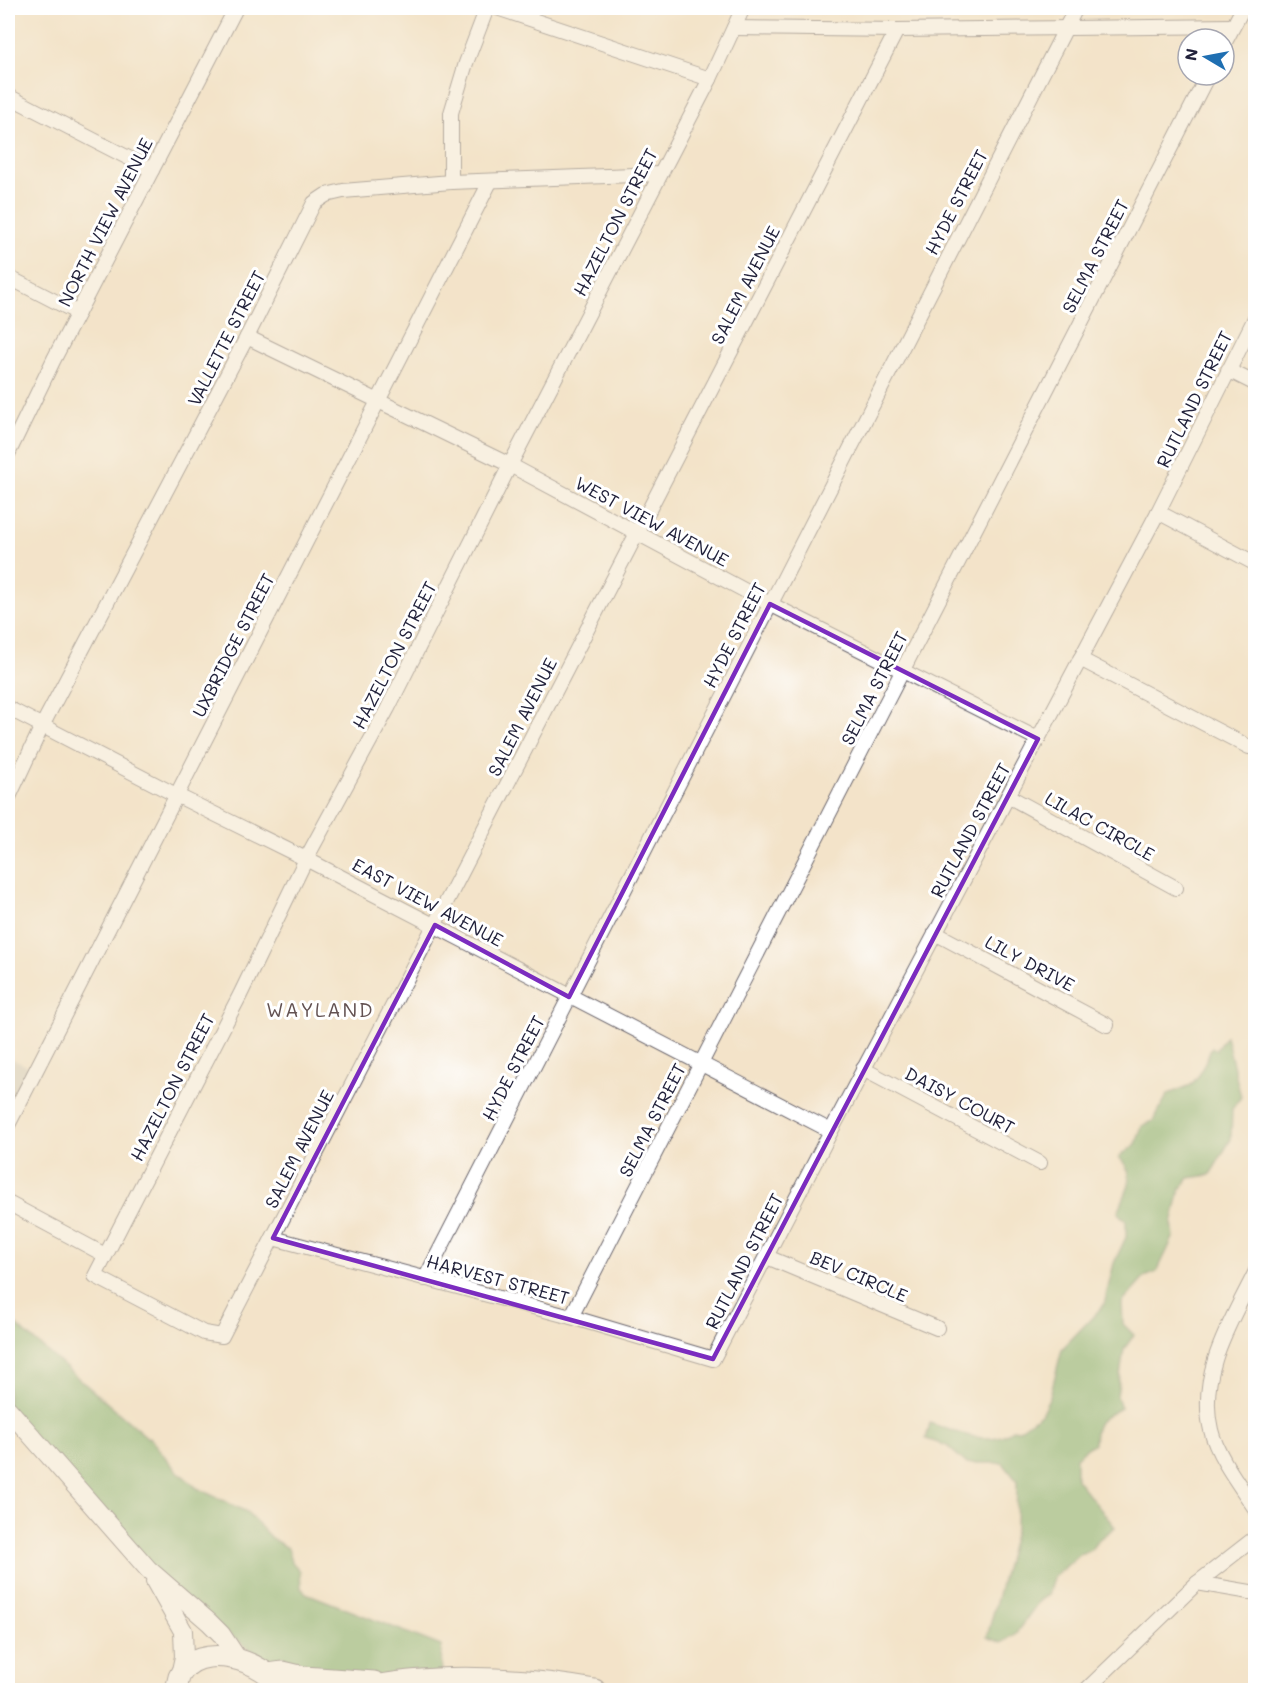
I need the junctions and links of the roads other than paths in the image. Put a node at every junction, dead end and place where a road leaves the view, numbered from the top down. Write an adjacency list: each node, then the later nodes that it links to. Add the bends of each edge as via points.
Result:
1 (236, 8): 14 (street, NORTH VIEW AVENUE)
2 (487, 8): 16 (street, via 451,113)
3 (497, 8): 11 (street)
4 (743, 8): 8 (street, HAZELTON STREET)
5 (1076, 8): 9 (street, HYDE STREET)
6 (1243, 8): 7 (street)
7 (1233, 26): 9 (street)
8 (734, 28): 10 (street); 11 (street, HAZELTON STREET)
9 (1065, 28): 10 (street); 30 (street, HYDE STREET)
10 (897, 30): 28 (street, SALEM AVENUE)
11 (710, 79): 15 (street, HAZELTON STREET)
12 (1202, 87): 32 (street, SELMA STREET)
13 (8, 96): 14 (street)
14 (152, 170): 19 (street, NORTH VIEW AVENUE)
15 (660, 174): 17 (street, VALLETTE STREET); 26 (street, HAZELTON STREET)
16 (451, 182): 17 (street, VALLETTE STREET); 21 (street, VALLETTE STREET, via 343,191 314,203)
17 (490, 182): 24 (street, UXBRIDGE STREET)
18 (8, 277): 19 (street)
19 (78, 313): 25 (street, NORTH VIEW AVENUE)
20 (1256, 316): 22 (street, RUTLAND STREET)
21 (247, 337): 24 (street, WEST VIEW AVENUE); 34 (street, VALLETTE STREET)
22 (1228, 370): 23 (street); 27 (street, RUTLAND STREET)
23 (1256, 384)
24 (379, 400): 26 (street, WEST VIEW AVENUE); 37 (street, UXBRIDGE STREET)
25 (8, 454)
26 (510, 465): 28 (street, WEST VIEW AVENUE); 40 (street, HAZELTON STREET, via 388,708)
27 (1158, 512): 29 (street); 31 (street, RUTLAND STREET)
28 (637, 533): 30 (street, WEST VIEW AVENUE); 42 (street, SALEM AVENUE)
29 (1256, 564)
30 (770, 604): 32 (street, WEST VIEW AVENUE); 44 (street, HYDE STREET)
31 (1080, 659): 35 (street, RUTLAND STREET); 36 (street)
32 (903, 671): 35 (street, WEST VIEW AVENUE); 46 (street, SELMA STREET)
33 (8, 708): 34 (street, EAST VIEW AVENUE)
34 (42, 726): 37 (street, EAST VIEW AVENUE); 39 (street, VALLETTE STREET)
35 (1038, 739): 38 (street, RUTLAND STREET)
36 (1249, 747)
37 (176, 795): 40 (street, EAST VIEW AVENUE); 48 (street, UXBRIDGE STREET)
38 (1008, 796): 41 (street, LILAC CIRCLE); 43 (street, RUTLAND STREET)
39 (8, 799)
40 (306, 859): 42 (street, EAST VIEW AVENUE); 53 (street, HAZELTON STREET)
41 (1176, 888)
42 (435, 926): 44 (street, EAST VIEW AVENUE); 52 (street, SALEM AVENUE)
43 (935, 933): 45 (street, LILY DRIVE); 47 (street, RUTLAND STREET)
44 (569, 997): 46 (street, EAST VIEW AVENUE); 56 (street, HYDE STREET)
45 (1107, 1025)
46 (701, 1064): 49 (street, EAST VIEW AVENUE); 58 (street, SELMA STREET)
47 (863, 1069): 49 (street, RUTLAND STREET); 50 (street, DAISY COURT)
48 (8, 1125)
49 (831, 1131): 54 (street, RUTLAND STREET)
50 (1040, 1163)
51 (8, 1203): 53 (street)
52 (273, 1238): 56 (street, HARVEST STREET); 57 (street, SALEM AVENUE, via 222,1336 204,1333)
53 (105, 1255): 57 (street, HAZELTON STREET, via 95,1276)
54 (767, 1257): 59 (street, BEV CIRCLE); 60 (street, RUTLAND STREET)
55 (1256, 1271): 62 (street, via 1222,1342 1210,1374 1206,1401 1211,1432 1231,1473)
56 (425, 1279): 58 (street, HARVEST STREET)
57 (136, 1298)
58 (571, 1317): 60 (street, HARVEST STREET)
59 (937, 1328)
60 (713, 1359)
61 (8, 1409): 64 (main road)
62 (1256, 1510)
63 (1256, 1537): 65 (street)
64 (148, 1569): 67 (main road, via 212,1626); 69 (main road, via 183,1631 184,1657)
65 (1197, 1583): 66 (street); 73 (street)
66 (1256, 1593)
67 (237, 1658): 68 (main road); 69 (main road, via 218,1656 191,1664)
68 (268, 1674): 70 (main road, via 283,1672); 71 (main road)
69 (178, 1683)
70 (364, 1687): 72 (main road, via 484,1679)
71 (282, 1690)
72 (595, 1690)
73 (1086, 1690)

